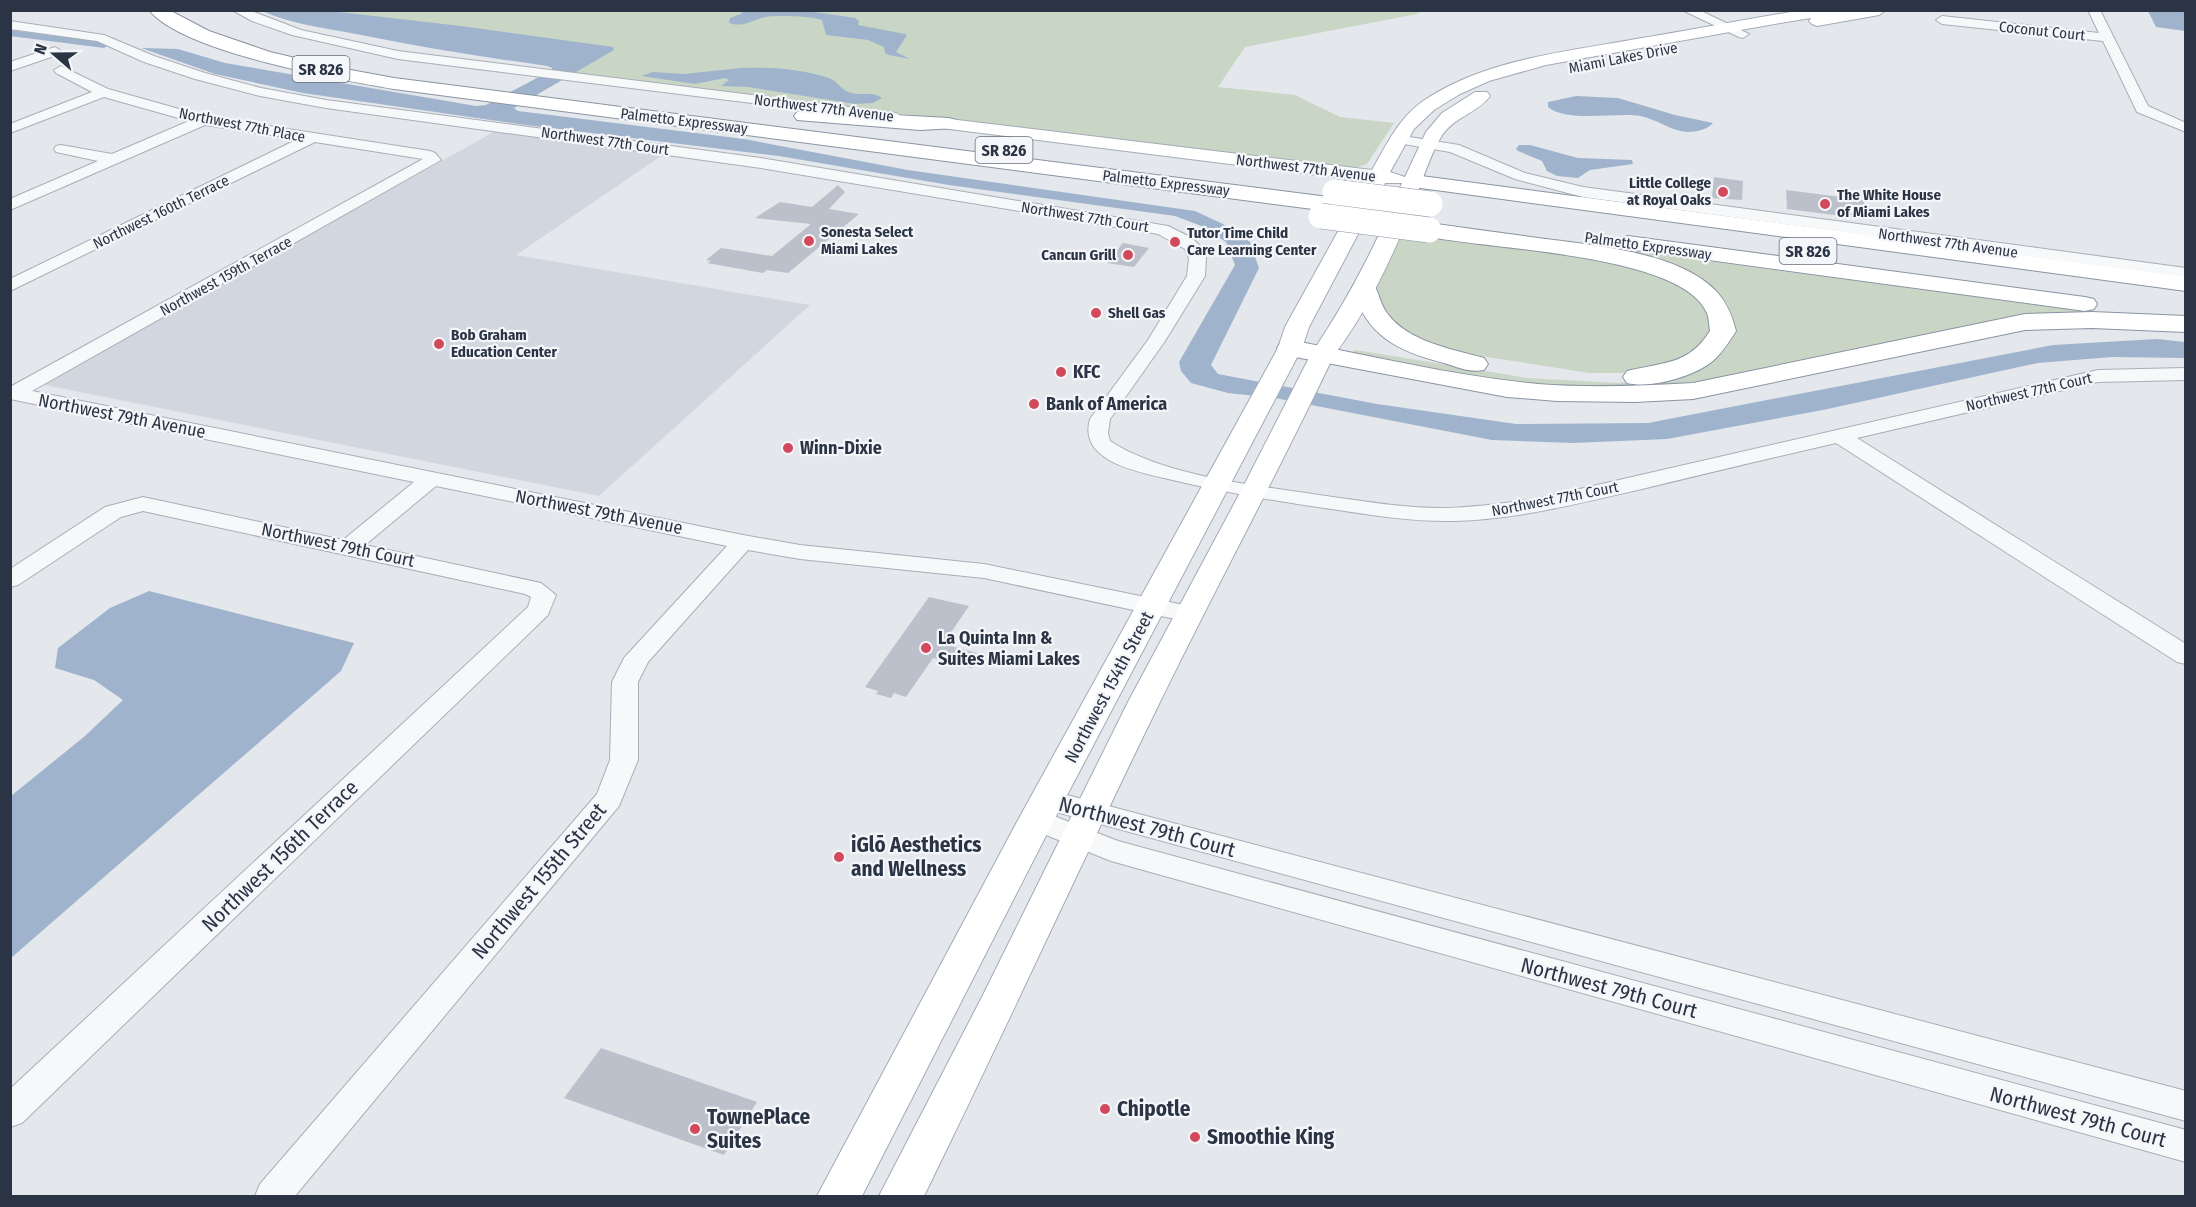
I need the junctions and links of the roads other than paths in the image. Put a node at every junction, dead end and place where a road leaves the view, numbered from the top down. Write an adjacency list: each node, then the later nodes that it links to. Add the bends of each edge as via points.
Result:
1 (157, 10): 16 (highway, Palmetto Expressway / SR 826, via 194,31 255,54 377,80)
2 (185, 10): 16 (highway, Palmetto Expressway / SR 826, via 242,36 306,55)
3 (238, 10): 20 (street, Northwest 77th Avenue, via 353,47 418,58)
4 (1689, 10): 10 (street)
5 (1835, 10): 10 (main road, Miami Lakes Drive)
6 (1879, 10): 10 (main road, Miami Lakes Drive)
7 (2094, 18): 11 (street)
8 (1942, 20): 11 (street, Coconut Court)
9 (10, 25): 51 (street, Northwest 77th Court, via 100,38 200,76 326,104 761,163 1162,230 1191,245 1198,254 1196,276 1156,341 1100,419 1098,436 1102,445 1119,458)
10 (1735, 30): 24 (main road, Miami Lakes Drive, via 1539,63 1492,75 1432,103 1410,121); 25 (main road, Miami Lakes Drive, via 1507,86 1461,108)
11 (2106, 38): 21 (street, via 2142,109)
12 (55, 51): 13 (street)
13 (12, 65)
14 (62, 70): 15 (street, Northwest 77th Place)
15 (103, 92): 19 (street, Northwest 77th Place); 22 (street)
16 (502, 93): 17 (highway, Palmetto Expressway / SR 826)
17 (537, 97): 18 (highway, Palmetto Expressway / SR 826); 31 (highway, Palmetto Expressway / SR 826, via 941,154 1030,173 1181,197)
18 (672, 107): 20 (highway); 31 (highway, Palmetto Expressway / SR 826, via 1111,163 1215,171)
19 (202, 120): 23 (street, Northwest 77th Place); 28 (street)
20 (949, 124): 30 (main road, Northwest 77th Avenue)
21 (2186, 128)
22 (10, 129)
23 (312, 138): 27 (street, Northwest 77th Place); 38 (street, Northwest 160th Terrace)
24 (1397, 139): 25 (street, Northwest 77th Avenue); 30 (main road, Miami Lakes Drive)
25 (1428, 143): 29 (main road, Miami Lakes Drive); 35 (street, Northwest 77th Avenue, via 1469,153 1524,178 1582,192)
26 (61, 149): 28 (street)
27 (430, 156): 48 (street, Northwest 159th Terrace, via 433,160 425,166)
28 (113, 159): 32 (street)
29 (1417, 174): 30 (main road, Northwest 77th Avenue); 34 (highway, via 1468,187); 39 (main road, Northwest 154th Street)
30 (1378, 176): 44 (main road, Northwest 154th Street)
31 (1331, 199): 33 (highway, bridge); 33 (highway)
32 (10, 205)
33 (1429, 212): 34 (highway); 36 (highway, Palmetto Expressway / SR 826); 40 (highway, Palmetto Expressway / SR 826); 46 (highway, via 1650,265 1706,295 1719,312 1723,331 1713,350 1690,365 1662,374 1580,377)
34 (2030, 264): 37 (highway)
35 (2186, 273)
36 (1937, 284): 41 (highway, via 2011,289); 42 (highway, Palmetto Expressway / SR 826)
37 (2186, 284)
38 (10, 286)
39 (1364, 288): 45 (main road, Northwest 154th Street); 46 (highway, via 1375,315 1398,336 1423,349)
40 (2186, 299)
41 (2186, 311)
42 (2186, 317)
43 (2186, 324): 45 (highway, via 2092,320 2015,324 1693,391 1639,395 1582,395 1494,386)
44 (1293, 341): 45 (highway); 51 (main road, Northwest 154th Street)
45 (1328, 348): 46 (highway); 52 (main road, Northwest 154th Street)
46 (1475, 364)
47 (2186, 374): 49 (street, Northwest 77th Court, via 2098,376)
48 (12, 394): 50 (street, Northwest 79th Avenue)
49 (1839, 436): 52 (street, Northwest 77th Court, via 1552,503 1484,513 1379,510); 59 (street)
50 (432, 478): 53 (street, Northwest 79th Avenue); 54 (street)
51 (1218, 484): 52 (street, Northwest 77th Court); 57 (main road, Northwest 154th Street)
52 (1255, 491): 58 (main road, Northwest 154th Street)
53 (743, 542): 57 (street, Northwest 79th Avenue, via 800,552 984,570); 65 (street, Northwest 155th Street, via 637,658 625,682 624,760 609,799)
54 (349, 547): 55 (street, Northwest 79th Court, via 143,504 113,512); 56 (street, Northwest 79th Court, via 533,588)
55 (10, 580)
56 (544, 595): 63 (street, Northwest 156th Terrace, via 539,610)
57 (1153, 605): 58 (street, Northwest 79th Avenue); 60 (main road, Northwest 154th Street)
58 (1189, 614): 61 (main road, Northwest 154th Street)
59 (2186, 656)
60 (1042, 810): 61 (street, Northwest 79th Court); 66 (main road, Northwest 154th Street)
61 (1083, 824): 62 (street, Northwest 79th Court); 64 (street, Northwest 79th Court, via 1111,850); 67 (main road, Northwest 154th Street)
62 (2186, 1106)
63 (10, 1112)
64 (2186, 1146)
65 (273, 1197)
66 (839, 1197)
67 (901, 1197)

